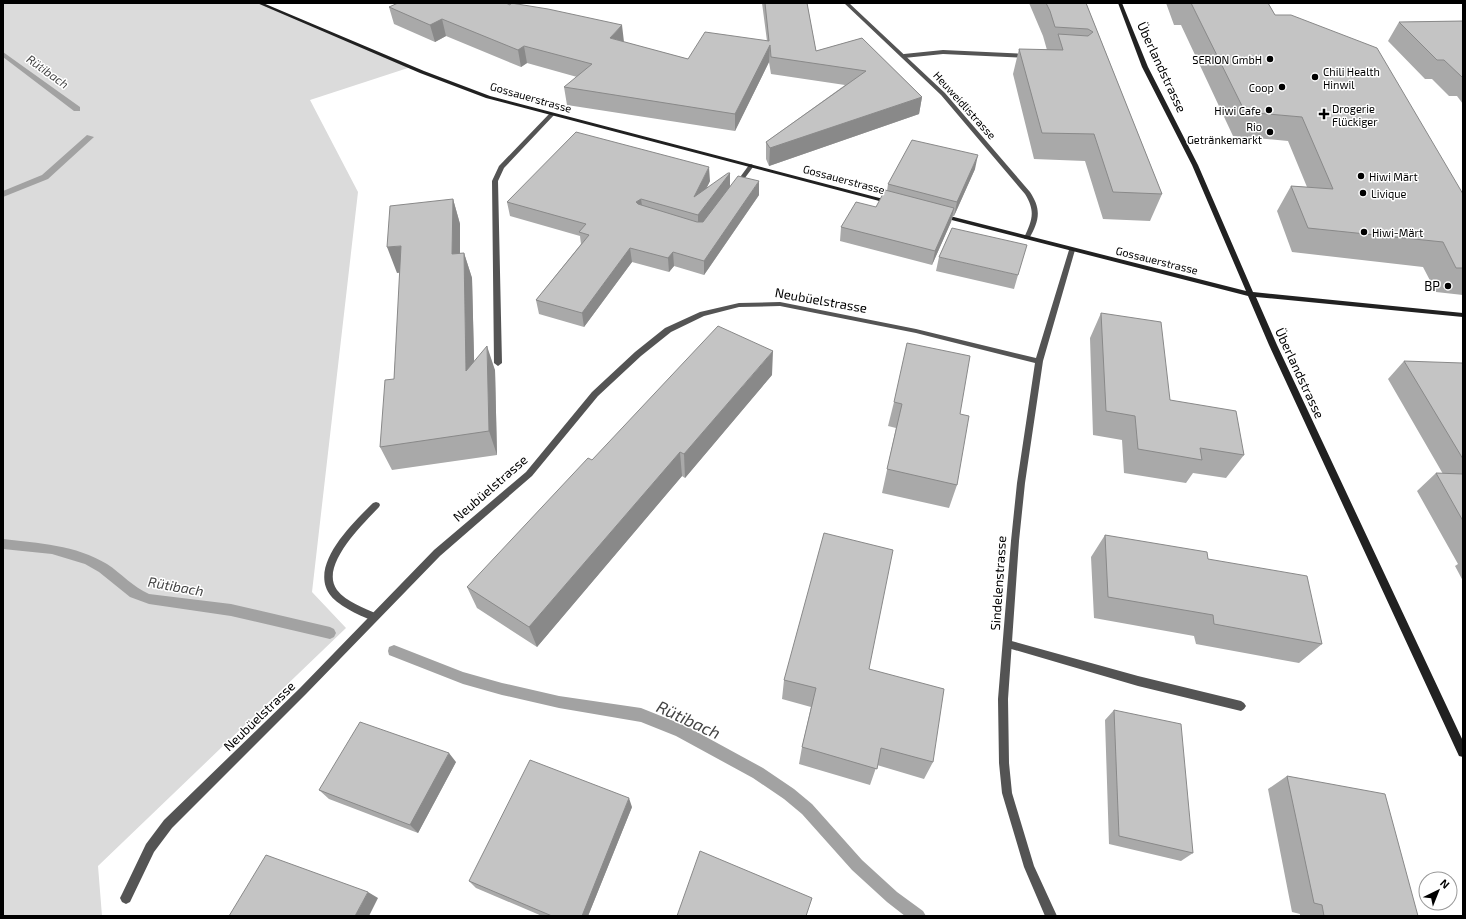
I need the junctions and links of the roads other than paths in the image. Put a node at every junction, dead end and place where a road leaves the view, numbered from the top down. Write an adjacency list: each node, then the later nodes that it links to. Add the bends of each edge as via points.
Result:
1 (259, 3): 6 (street, Gossauerstrasse, via 448,82 488,97)
2 (846, 3): 4 (street, Heuweidlistrasse)
3 (1120, 3): 13 (street, Überlandstrasse, via 1145,67 1195,165)
4 (904, 56): 5 (street, via 943,52); 11 (street, Heuweidlistrasse, via 948,99 1028,193 1036,208 1036,214)
5 (1033, 56)
6 (552, 114): 7 (street, Gossauerstrasse); 16 (street, via 504,164 495,181)
7 (751, 166): 8 (street); 9 (street, Gossauerstrasse)
8 (732, 191)
9 (897, 204)
10 (935, 214): 11 (street, Gossauerstrasse)
11 (1027, 238): 12 (street, Gossauerstrasse)
12 (1072, 250): 13 (street, Gossauerstrasse); 15 (street, Sindelenstrasse)
13 (1250, 294): 14 (street, Gossauerstrasse); 21 (street, Überlandstrasse)
14 (1463, 315)
15 (1039, 361): 18 (street, Neubüelstrasse, via 916,331 780,304 739,305 702,314 668,330 622,367 586,405 529,474 437,553); 19 (street, Sindelenstrasse, via 1015,541)
16 (498, 364)
17 (376, 505): 18 (street, via 337,553 331,563 328,582 340,599)
18 (374, 617): 22 (street, Neubüelstrasse, via 304,691 161,832 150,848)
19 (1008, 644): 20 (street, via 1138,681); 23 (street, Sindelenstrasse, via 1003,720 1007,793 1029,867)
20 (1241, 706)
21 (1463, 752)
22 (126, 898)
23 (1051, 916)

